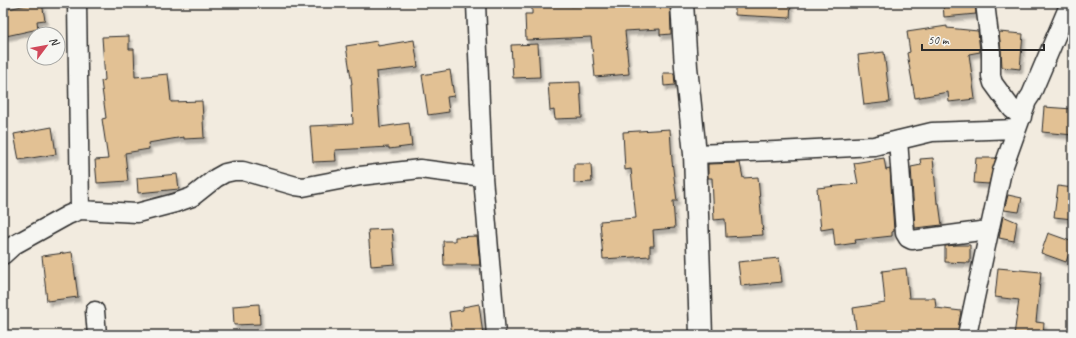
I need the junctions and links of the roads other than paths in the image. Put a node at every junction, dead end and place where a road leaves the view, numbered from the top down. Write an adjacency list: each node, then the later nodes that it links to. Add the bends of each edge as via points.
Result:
1 (77, 3): 10 (street)
2 (476, 3): 9 (street)
3 (682, 3): 8 (street)
4 (985, 3): 6 (street, via 992,83 1012,109)
5 (1070, 3): 6 (street)
6 (1019, 123): 7 (street, via 932,132); 11 (street, via 1002,171)
7 (898, 140): 8 (street, via 874,146); 11 (street, via 905,234 908,238 912,240)
8 (695, 154): 16 (street)
9 (483, 177): 10 (street, via 420,169 360,176 303,187 243,171 234,171 216,178 192,197 137,213); 15 (street)
10 (80, 210): 12 (street, via 14,245)
11 (988, 230): 17 (street)
12 (3, 255)
13 (95, 311): 14 (street)
14 (96, 335)
15 (496, 335)
16 (701, 335)
17 (967, 335)

